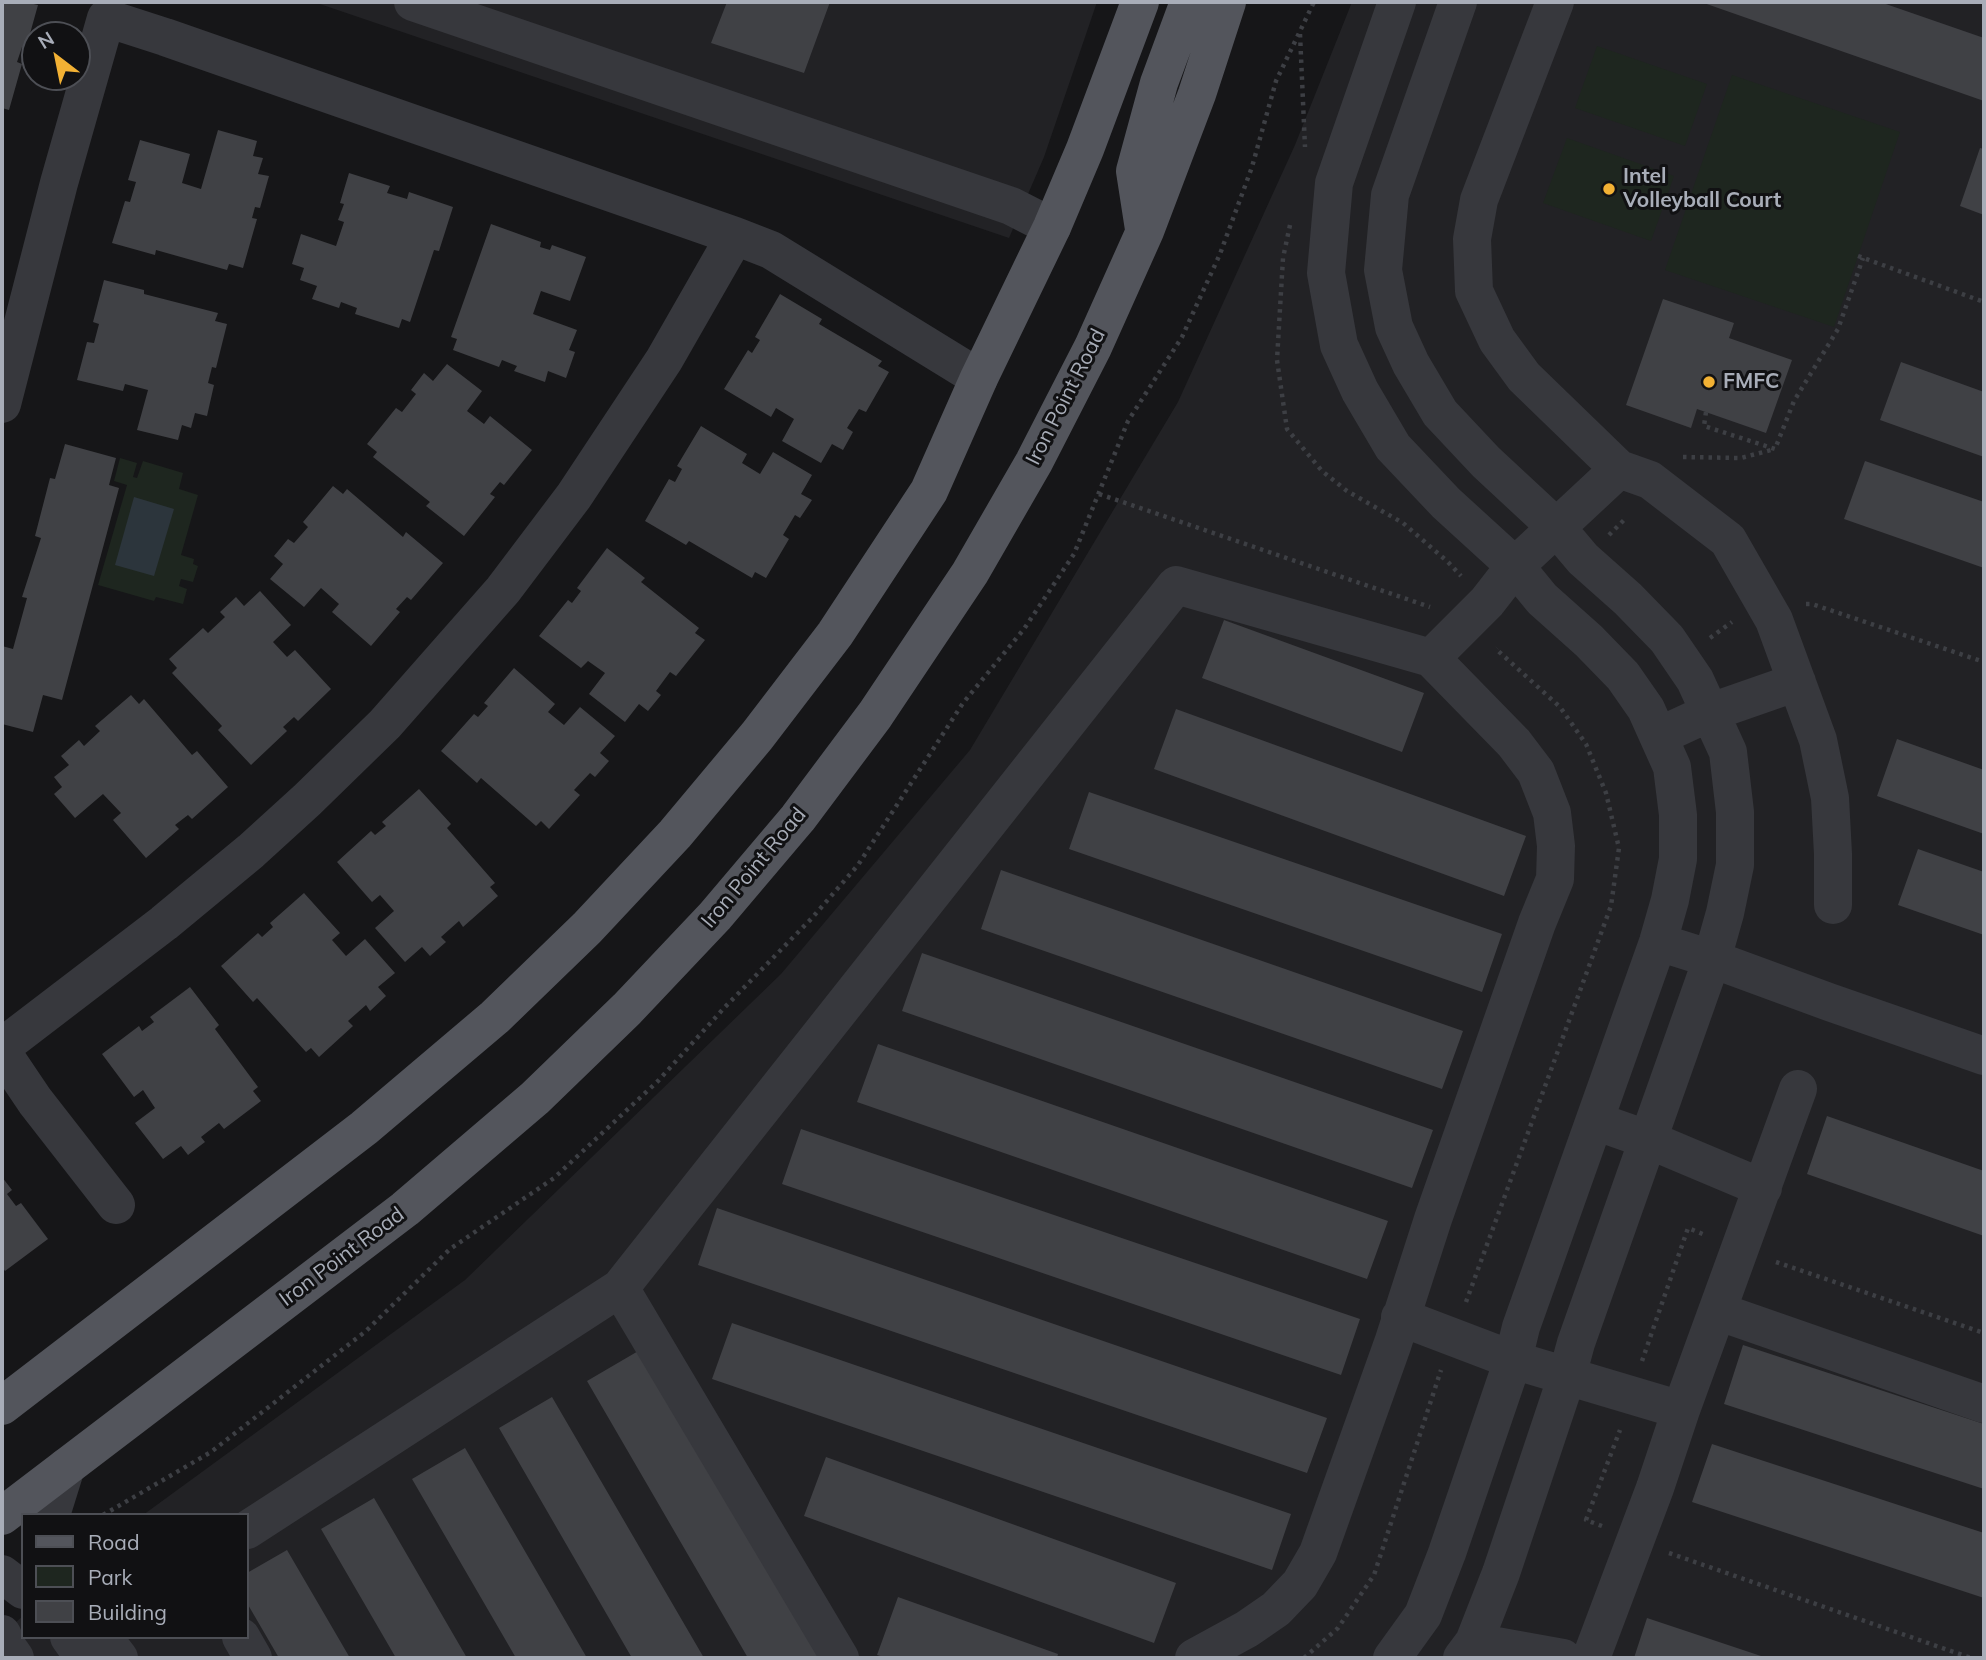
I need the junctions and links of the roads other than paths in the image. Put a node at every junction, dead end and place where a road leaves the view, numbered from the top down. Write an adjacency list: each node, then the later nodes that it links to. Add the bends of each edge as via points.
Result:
1 (413, 2): 8 (lane, via 1011,206)
2 (1140, 2): 8 (main road)
3 (1189, 2): 9 (main road, via 1159,83 1135,171)
4 (1227, 2): 9 (main road, Iron Point Road)
5 (1397, 2): 15 (lane, via 1334,183 1326,272 1339,345 1393,447)
6 (1458, 2): 14 (lane, via 1390,195 1383,270 1394,327 1440,413)
7 (1555, 2): 13 (lane, via 1479,201 1472,239 1474,291 1497,340 1524,377)
8 (1052, 228): 11 (main road)
9 (1144, 231): 39 (main road, Iron Point Road, via 1093,347 970,573 875,715 798,818 715,916 535,1098 405,1209)
10 (735, 236): 11 (lane, via 771,250); 12 (lane, via 106,18); 23 (lane, via 664,360 574,496 503,590 385,724 251,851)
11 (979, 378): 37 (main road, via 929,491 835,634 675,834 587,928 495,1017 365,1128)
12 (2, 404)
13 (1619, 469): 14 (lane); 17 (lane, via 1650,480 1728,540 1774,620)
14 (1556, 527): 15 (lane); 18 (lane, via 1667,639)
15 (1515, 566): 16 (lane); 19 (lane, via 1542,599 1623,676)
16 (1432, 658): 31 (lane, via 1176,586); 33 (lane, via 1536,772 1552,813 1555,879)
17 (1797, 682): 18 (lane); 20 (lane, via 1818,740 1830,798)
18 (1711, 712): 19 (lane); 22 (lane, via 1728,751 1735,811 1735,865)
19 (1659, 736): 21 (lane, via 1672,767 1678,859)
20 (1833, 905)
21 (1658, 942): 22 (lane); 27 (lane)
22 (1712, 959): 25 (lane); 28 (lane)
23 (2, 1047)
24 (2, 1052): 30 (lane)
25 (1984, 1056)
26 (1798, 1089): 29 (lane)
27 (1595, 1121): 28 (lane); 34 (lane)
28 (1649, 1140): 29 (lane); 35 (lane)
29 (1763, 1188): 32 (lane)
30 (116, 1205)
31 (620, 1288): 42 (lane); 54 (lane)
32 (1717, 1311): 36 (lane); 38 (lane)
33 (1400, 1317): 34 (lane); 55 (lane, via 1318,1553 1300,1584 1276,1609)
34 (1513, 1360): 35 (lane); 56 (lane, via 1423,1615)
35 (1567, 1376): 38 (lane); 49 (lane, via 1501,1573)
36 (1984, 1404)
37 (2, 1406)
38 (1681, 1410): 58 (lane)
39 (66, 1466): 40 (lane); 41 (main road, Iron Point Road)
40 (52, 1513)
41 (2, 1516)
42 (248, 1529)
43 (2, 1574): 44 (lane)
44 (21, 1588)
45 (2, 1634): 50 (lane)
46 (70, 1639): 51 (lane)
47 (105, 1639): 52 (lane)
48 (242, 1639): 53 (lane)
49 (1468, 1650): 57 (lane)
50 (15, 1658)
51 (84, 1658)
52 (119, 1658)
53 (253, 1658)
54 (840, 1658)
55 (1194, 1658)
56 (1392, 1658)
57 (1563, 1658)
58 (1591, 1658)

